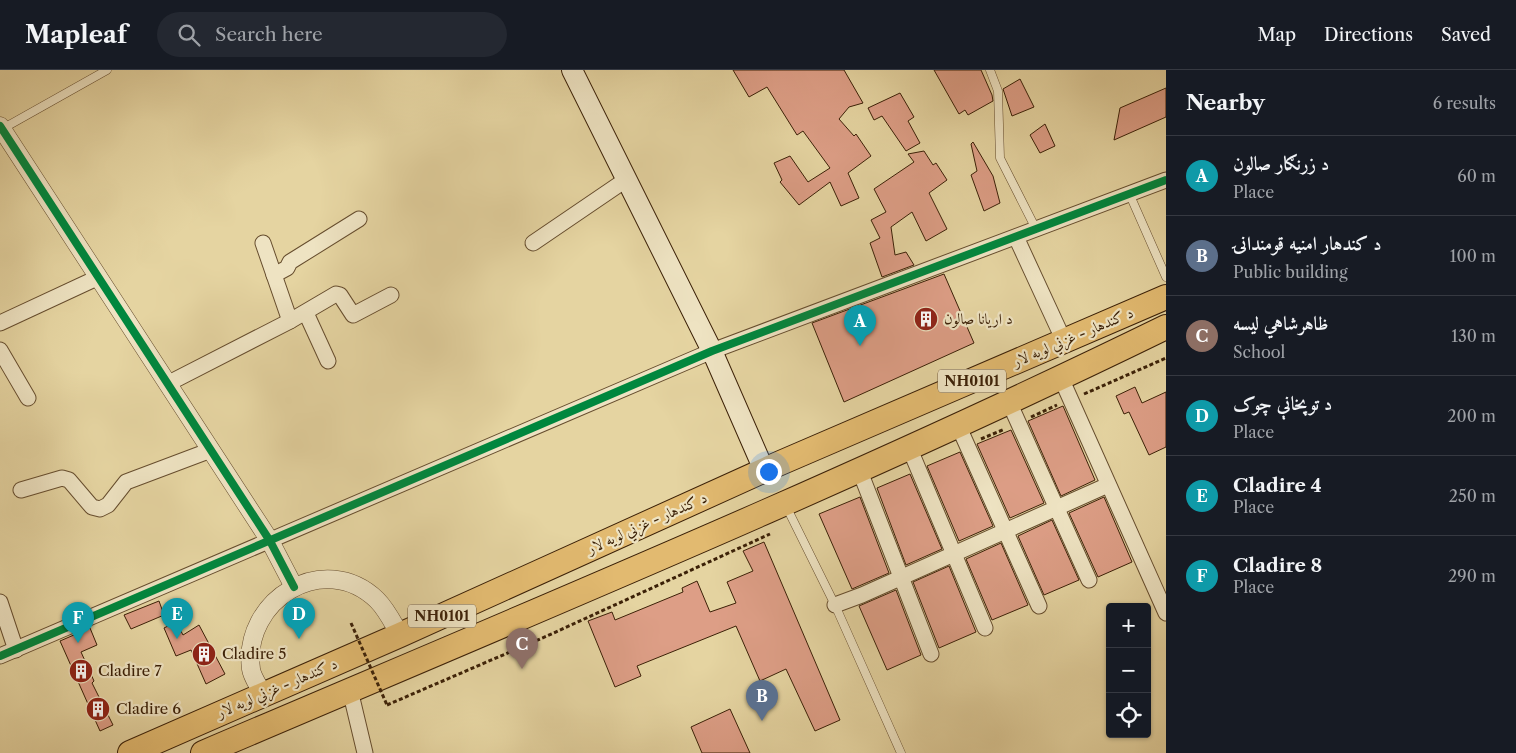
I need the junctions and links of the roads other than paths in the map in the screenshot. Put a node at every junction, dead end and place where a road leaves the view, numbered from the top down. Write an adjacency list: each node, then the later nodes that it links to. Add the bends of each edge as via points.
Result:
1 (107, 70): 4 (lane)
2 (572, 70): 5 (main road)
3 (990, 70): 9 (lane, via 998,90 1000,158)
4 (1, 127): 15 (street)
5 (626, 179): 12 (street); 24 (main road)
6 (1166, 180): 7 (street)
7 (1129, 193): 9 (street); 14 (lane)
8 (359, 219): 13 (street)
9 (1036, 229): 10 (street)
10 (1016, 237): 22 (street); 24 (street)
11 (263, 243): 13 (street)
12 (533, 243)
13 (274, 275): 19 (street)
14 (1166, 277)
15 (100, 278): 20 (street); 26 (street)
16 (391, 295): 18 (street, via 353,315 342,296 336,294)
17 (1166, 297): 22 (highway, د کندهار - غزني لويه لار / NH0101)
18 (306, 313): 19 (street); 25 (street)
19 (290, 321): 26 (street)
20 (0, 323)
21 (1166, 327): 27 (highway, د کندهار - غزني لويه لار / NH0101)
22 (1064, 341): 33 (highway, د کندهار - غزني لويه لار / NH0101)
23 (0, 350): 28 (street)
24 (712, 351): 33 (main road); 40 (street)
25 (328, 361)
26 (169, 383): 32 (street)
27 (1065, 389): 29 (highway, د کندهار - غزني لويه لار / NH0101); 35 (street)
28 (28, 398)
29 (1014, 412): 30 (highway, د کندهار - غزني لويه لار / NH0101); 37 (street)
30 (962, 435): 31 (highway, د کندهار - غزني لويه لار / NH0101); 39 (street)
31 (909, 447): 34 (highway, د کندهار - غزني لويه لار / NH0101); 41 (street)
32 (211, 450): 36 (street, via 126,482 108,505 100,509 92,507 69,480 62,478); 40 (street)
33 (764, 470): 50 (highway, د کندهار - غزني لويه لار / NH0101)
34 (859, 470): 38 (highway, د کندهار - غزني لويه لار / NH0101); 42 (street)
35 (1108, 485): 37 (street); 48 (street)
36 (21, 490)
37 (1057, 508): 39 (street); 43 (street)
38 (790, 513): 46 (lane); 54 (highway, د کندهار - غزني لويه لار / NH0101)
39 (1005, 531): 41 (street); 47 (street)
40 (270, 541): 44 (street); 51 (street)
41 (955, 554): 42 (street); 49 (street)
42 (901, 578): 46 (street); 52 (street)
43 (1089, 580)
44 (294, 587): 50 (street, via 315,581 337,581 357,587 376,599); 55 (street, via 273,601 258,621 250,646 251,671)
45 (0, 602): 51 (street)
46 (835, 605): 59 (lane)
47 (1039, 606)
48 (1166, 613)
49 (985, 628)
50 (400, 635): 55 (highway, د کندهار - غزني لويه لار / NH0101)
51 (16, 650): 53 (street)
52 (931, 654)
53 (0, 656)
54 (350, 690): 57 (highway, د کندهار - غزني لويه لار / NH0101); 58 (street)
55 (262, 693): 56 (highway, د کندهار - غزني لويه لار / NH0101)
56 (130, 753)
57 (203, 753)
58 (365, 753)
59 (901, 753)

